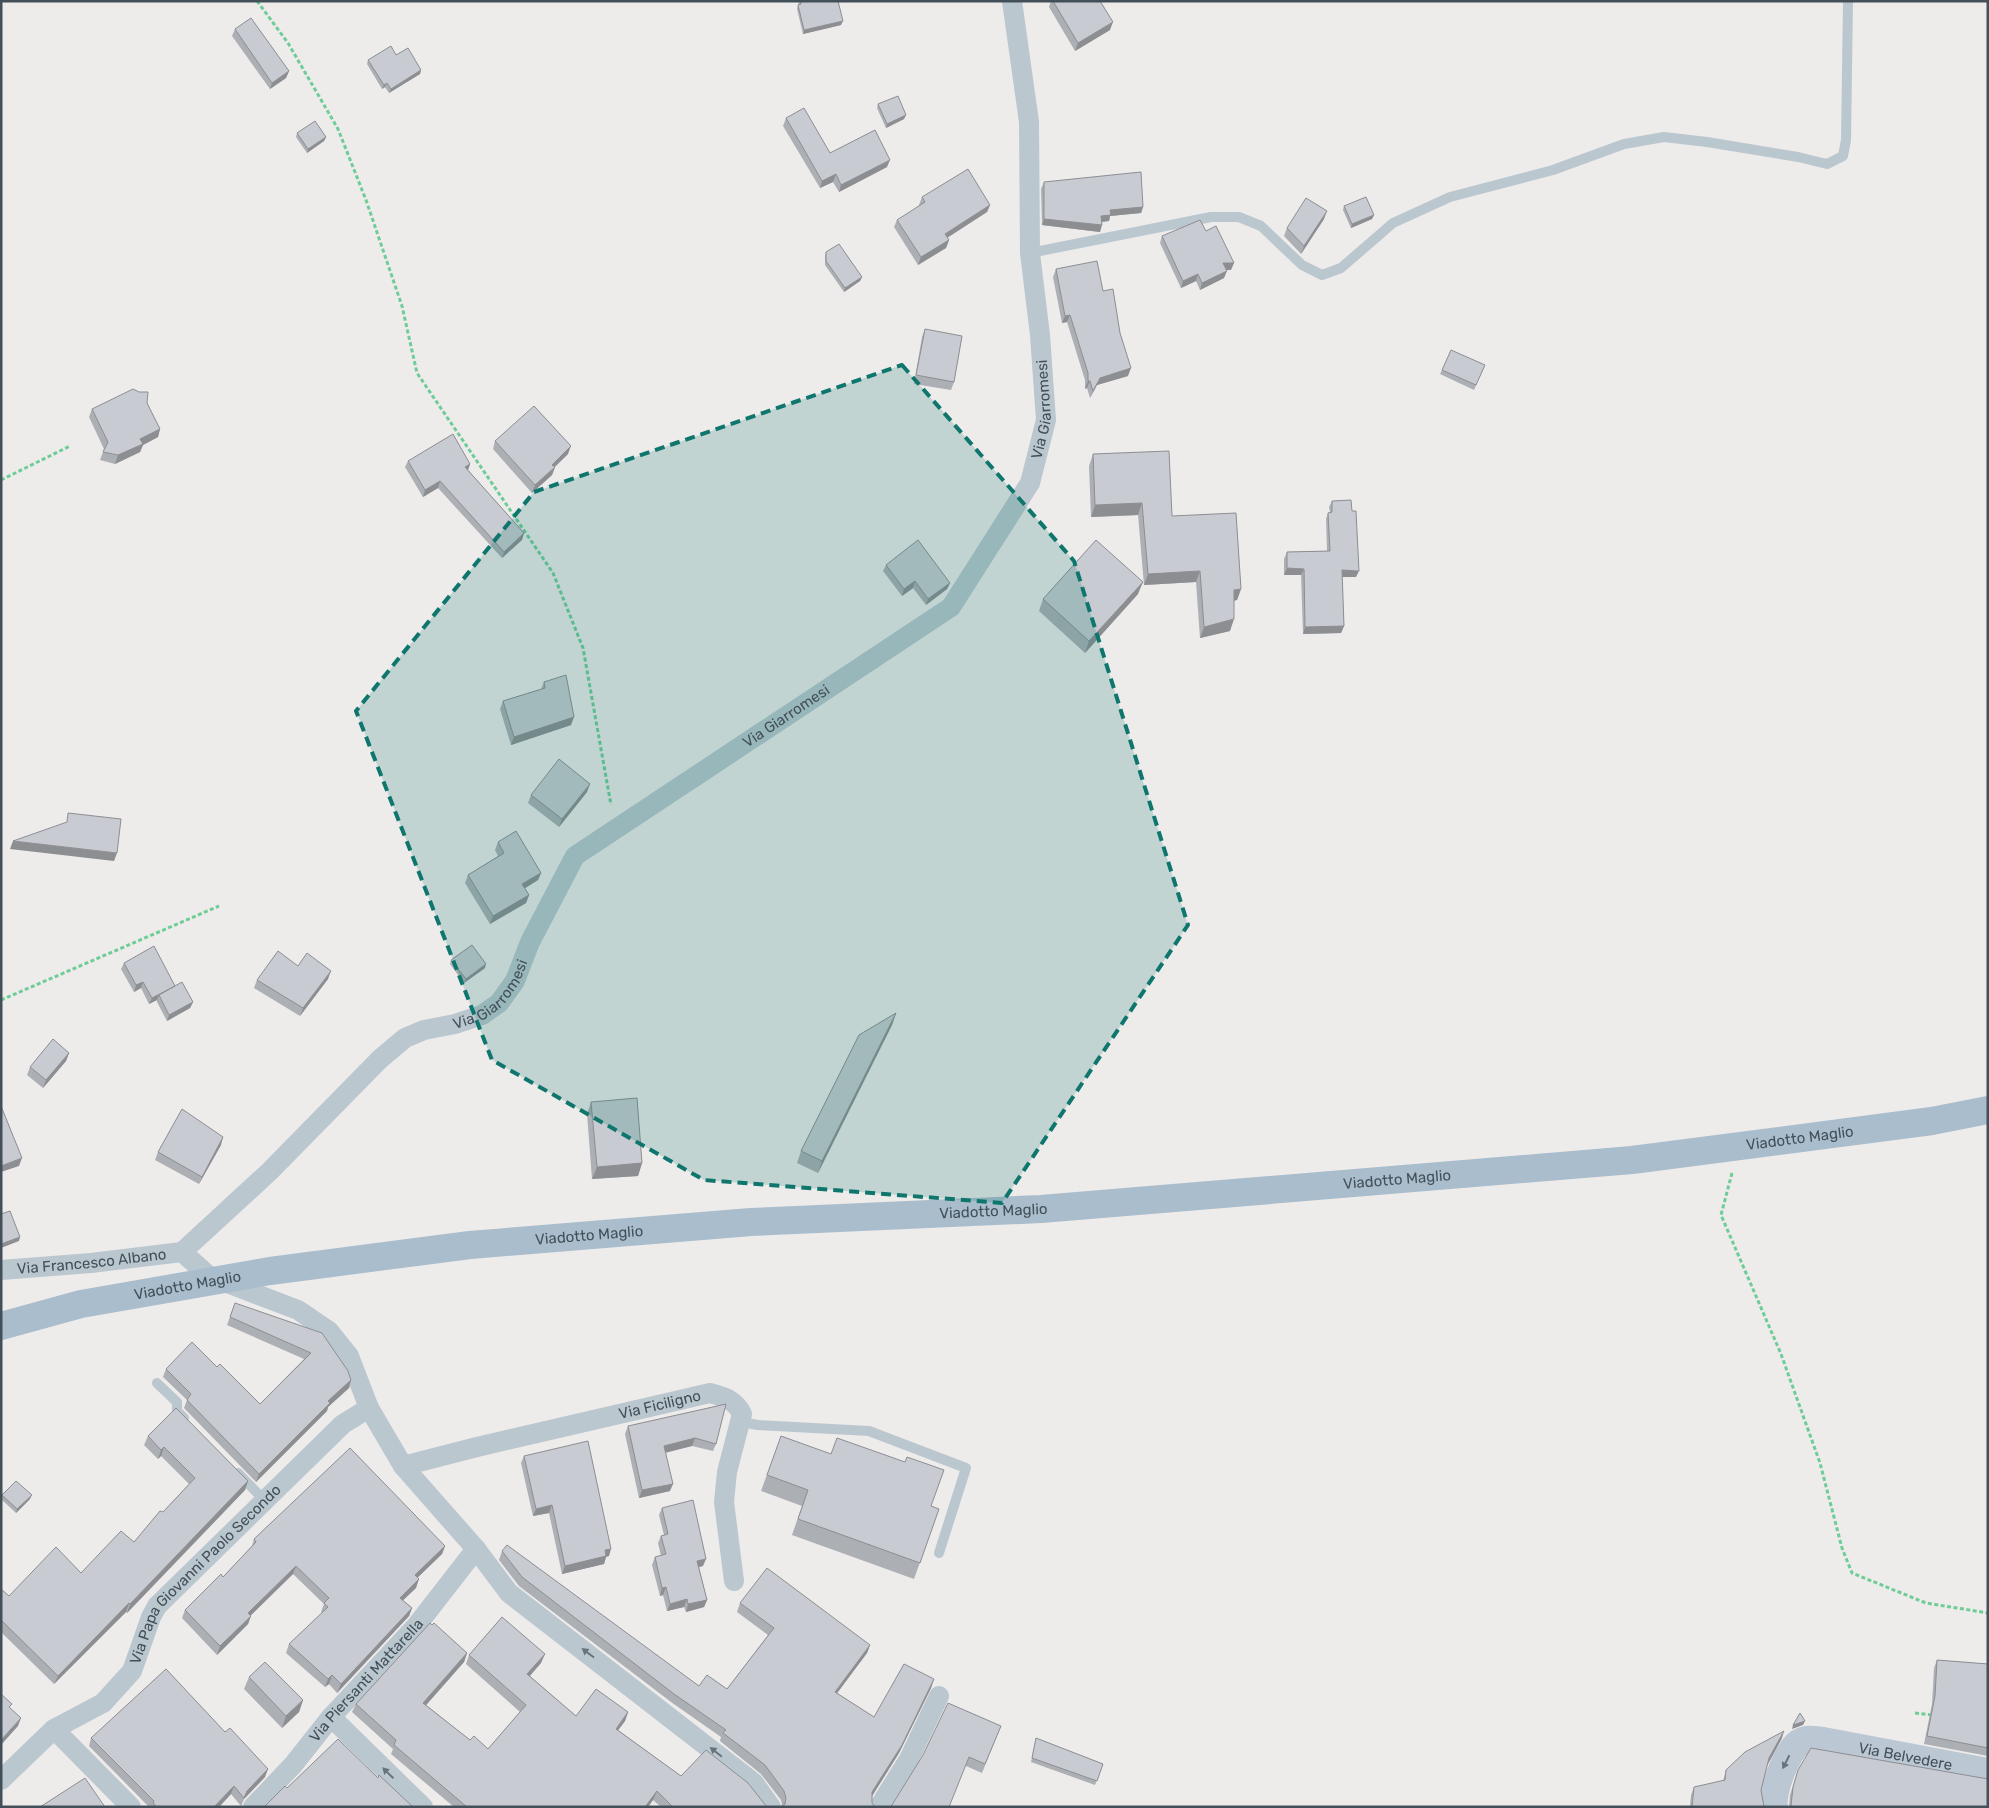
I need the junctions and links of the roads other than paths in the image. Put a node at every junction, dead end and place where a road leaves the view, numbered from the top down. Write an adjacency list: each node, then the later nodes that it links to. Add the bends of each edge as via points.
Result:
1 (1012, 1): 3 (street, Via Giarromesi, via 1028,122)
2 (1848, 1): 3 (lane, via 1846,140 1843,156 1826,164 1664,137 1624,144 1553,170 1450,197 1393,223 1341,268 1322,275 1302,264 1261,226 1239,217 1211,216)
3 (1030, 253): 5 (street, Via Giarromesi, via 1046,420 1030,484 951,607 575,856 530,942 514,981 499,1003 482,1015 405,1038 380,1059 269,1172)
4 (1988, 1110): 7 (main road, Viadotto Maglio, via 1932,1121 1632,1160 1041,1209 751,1222 470,1245 270,1271 81,1304)
5 (182, 1252): 6 (street, Via Francesco Albano); 9 (street, via 209,1276 298,1310 329,1331 350,1356)
6 (1, 1270)
7 (1, 1326)
8 (157, 1382): 11 (lane, via 177,1402 177,1412)
9 (369, 1408): 13 (street); 14 (street, Via Papa Giovanni Paolo Secondo, via 343,1424)
10 (741, 1422): 13 (street, Via Ficiligno, via 738,1405 710,1393); 16 (lane, via 869,1431 966,1468); 17 (street, via 727,1472 724,1502)
11 (190, 1425)
12 (231, 1466): 14 (lane)
13 (403, 1466): 15 (street)
14 (265, 1501): 20 (street, Via Papa Giovanni Paolo Secondo, via 157,1606 132,1671 103,1704)
15 (476, 1549): 19 (street, Via Piersanti Mattarella, via 417,1625); 26 (street, one-way to 15, via 754,1782 510,1593)
16 (939, 1553)
17 (734, 1582)
18 (939, 1696): 27 (street, via 909,1759)
19 (331, 1717): 24 (street, Via Piersanti Mattarella, via 293,1765); 25 (street, one-way to 19)
20 (54, 1729): 22 (street, Via Papa Giovanni Paolo Secondo); 23 (street)
21 (1988, 1772): 28 (main road, Via Belvedere, one-way to 28, via 1909,1763 1822,1741 1805,1740 1794,1747 1775,1786)
22 (1, 1780)
23 (130, 1807)
24 (253, 1807)
25 (423, 1807)
26 (770, 1807)
27 (879, 1807)
28 (1774, 1807)

